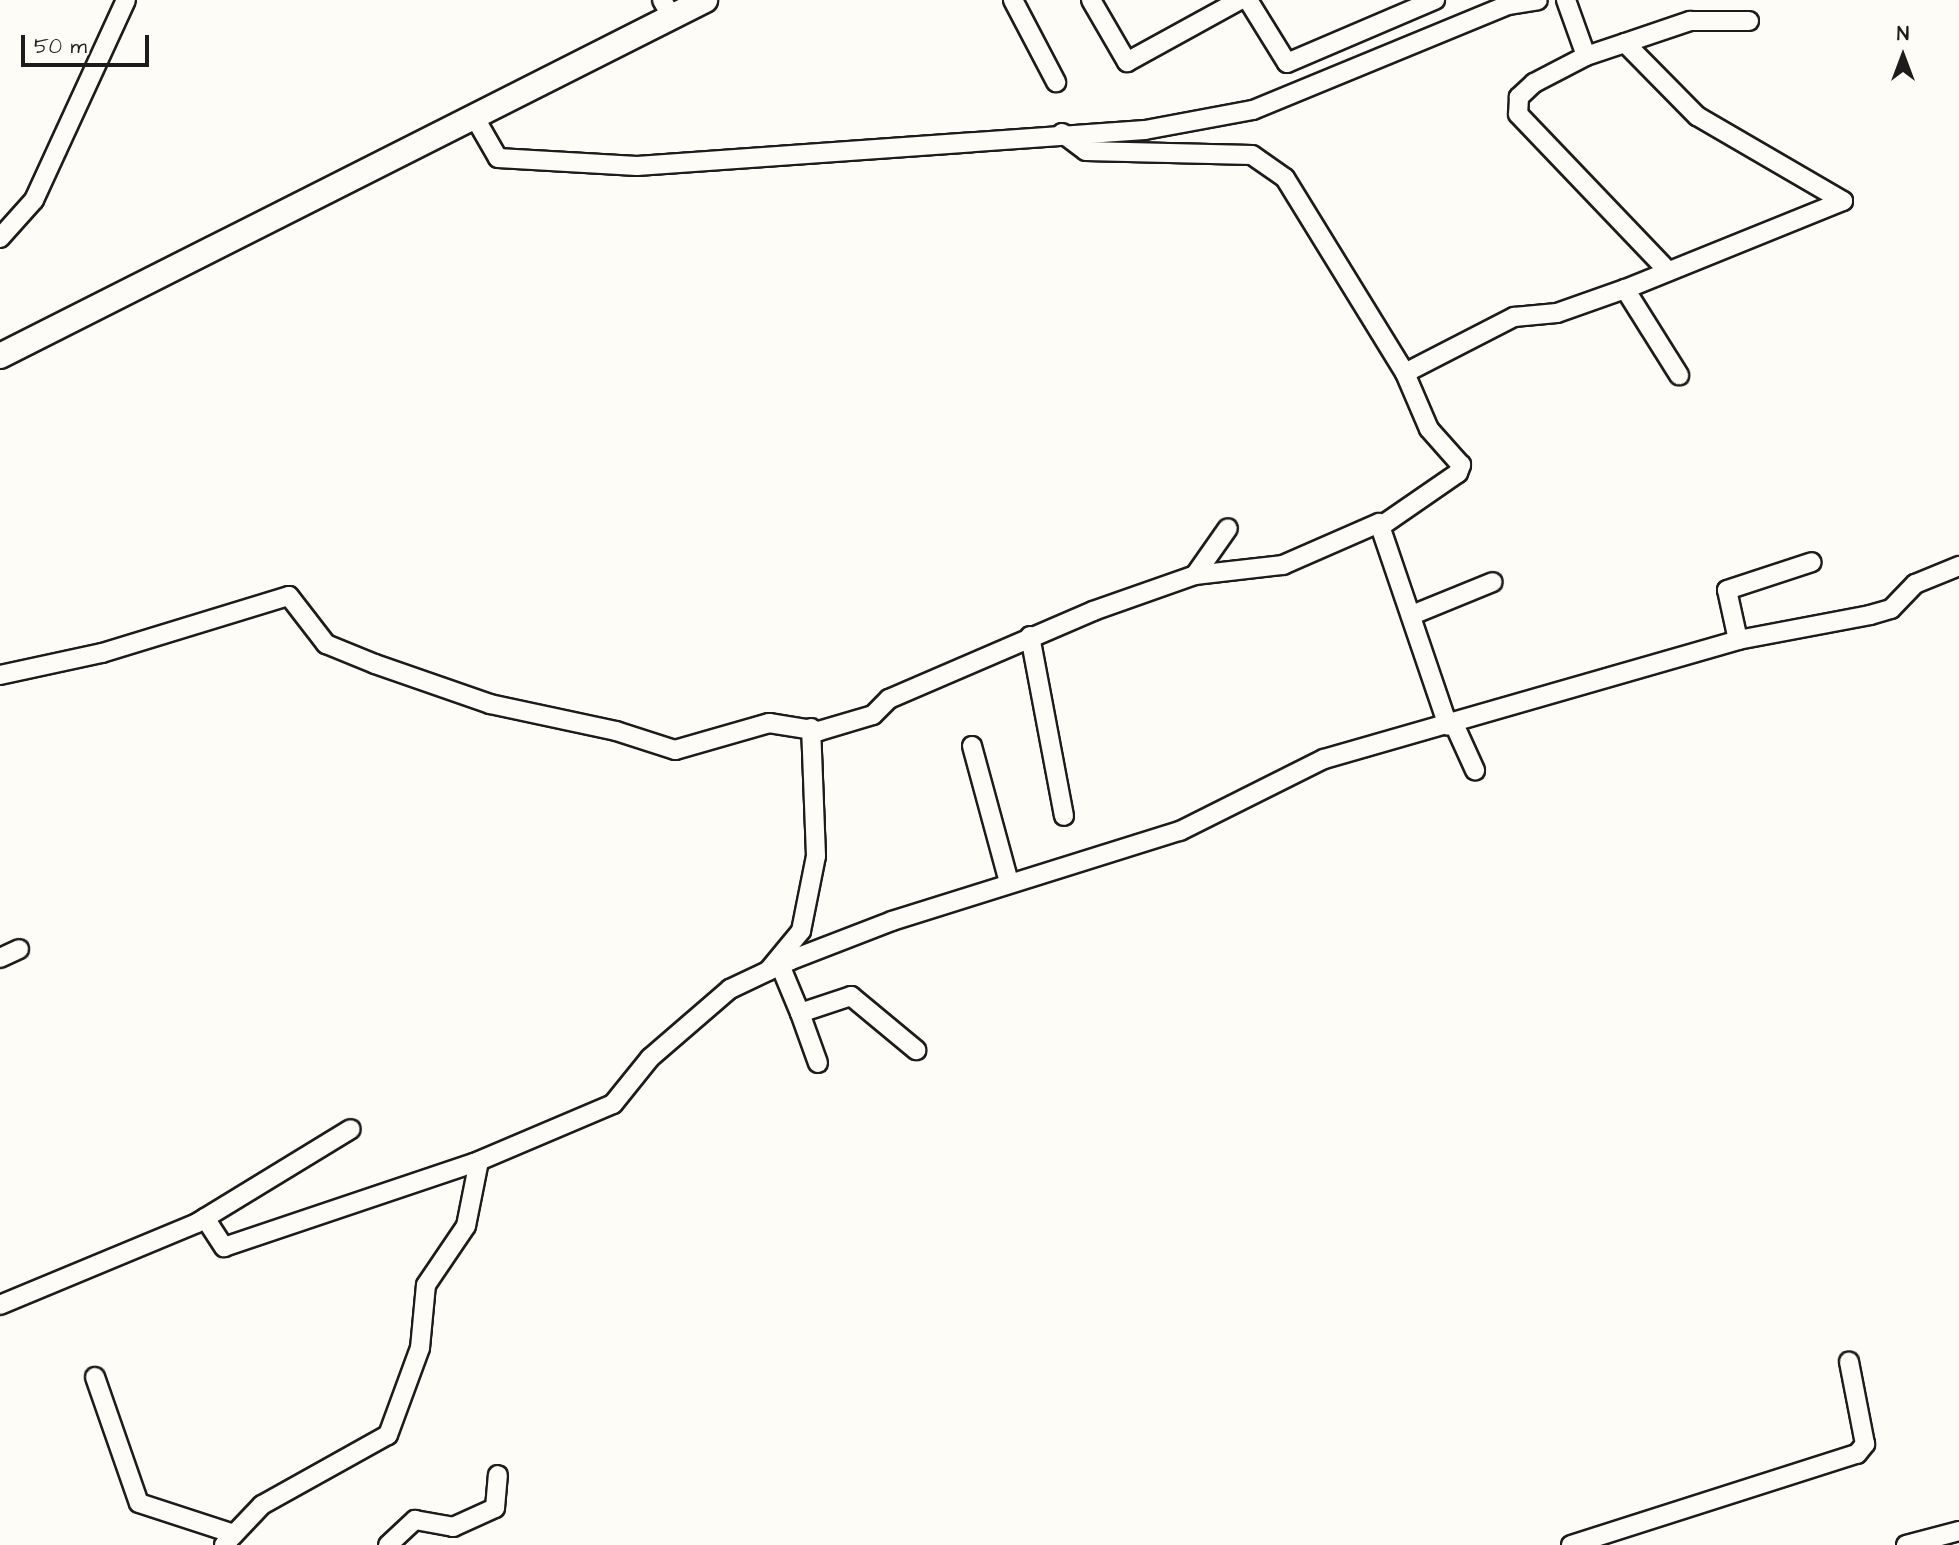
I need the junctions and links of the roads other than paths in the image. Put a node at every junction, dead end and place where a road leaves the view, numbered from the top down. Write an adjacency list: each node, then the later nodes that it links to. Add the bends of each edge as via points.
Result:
1 (126, 0): 19 (street, via 34,200)
2 (705, 0): 12 (main road)
3 (1013, 0): 16 (street)
4 (1091, 0): 5 (street, via 1127,62)
5 (1240, 0)
6 (1248, 0): 11 (street, via 1287,63)
7 (1435, 0): 11 (street)
8 (1530, 0): 9 (street); 18 (street, via 1253,110 1145,130)
9 (1538, 0)
10 (1566, 0): 15 (street)
11 (1407, 5)
12 (667, 8): 17 (main road)
13 (1749, 21): 14 (street, via 1690,21)
14 (1625, 43): 15 (street); 20 (street, via 1697,116 1843,201)
15 (1586, 56): 20 (street, via 1534,83 1519,97 1518,114)
16 (1056, 82)
17 (475, 118): 18 (street, via 498,158 637,166); 22 (main road)
18 (1062, 133): 23 (street, via 1086,151 1227,150 1252,155 1277,172 1304,204)
19 (0, 238)
20 (1666, 269): 21 (street)
21 (1625, 289): 23 (street, via 1557,313 1514,317); 24 (street)
22 (0, 356)
23 (1405, 373): 25 (street, via 1429,429 1461,465 1458,473)
24 (1679, 375)
25 (1384, 524): 29 (street, via 1283,565); 31 (street)
26 (1228, 528): 29 (street)
27 (1812, 562): 33 (street, via 1727,590)
28 (1959, 566): 33 (street, via 1915,584 1891,609)
29 (1195, 575): 32 (street)
30 (1493, 582): 31 (street)
31 (1412, 615): 35 (street)
32 (1030, 636): 36 (street, via 889,699 873,715); 39 (street)
33 (1738, 640): 35 (street)
34 (0, 675): 36 (street, via 102,653 289,596 326,644 490,704 616,731 675,750 769,723)
35 (1451, 725): 38 (street); 40 (street, via 1324,759 1226,813)
36 (811, 728): 43 (street, via 816,856 801,931)
37 (972, 746): 40 (street)
38 (1475, 770)
39 (1064, 816)
40 (1009, 883): 43 (street)
41 (19, 949): 42 (street)
42 (0, 958)
43 (774, 968): 44 (street); 48 (street, via 730,989 650,1058 613,1104)
44 (800, 1013): 45 (street, via 851,996); 46 (street)
45 (916, 1050)
46 (818, 1063)
47 (351, 1129): 49 (street)
48 (479, 1161): 49 (street, via 224,1247); 55 (street, via 466,1226 426,1284 420,1348 388,1435 293,1485)
49 (205, 1218): 50 (street)
50 (0, 1305)
51 (1849, 1362): 57 (street, via 1865,1444 1857,1454)
52 (95, 1377): 55 (street, via 139,1503)
53 (498, 1475): 56 (street, via 495,1508 453,1527 415,1520)
54 (1959, 1531): 58 (street)
55 (229, 1540)
56 (388, 1545)
57 (1571, 1545)
58 (1906, 1545)

